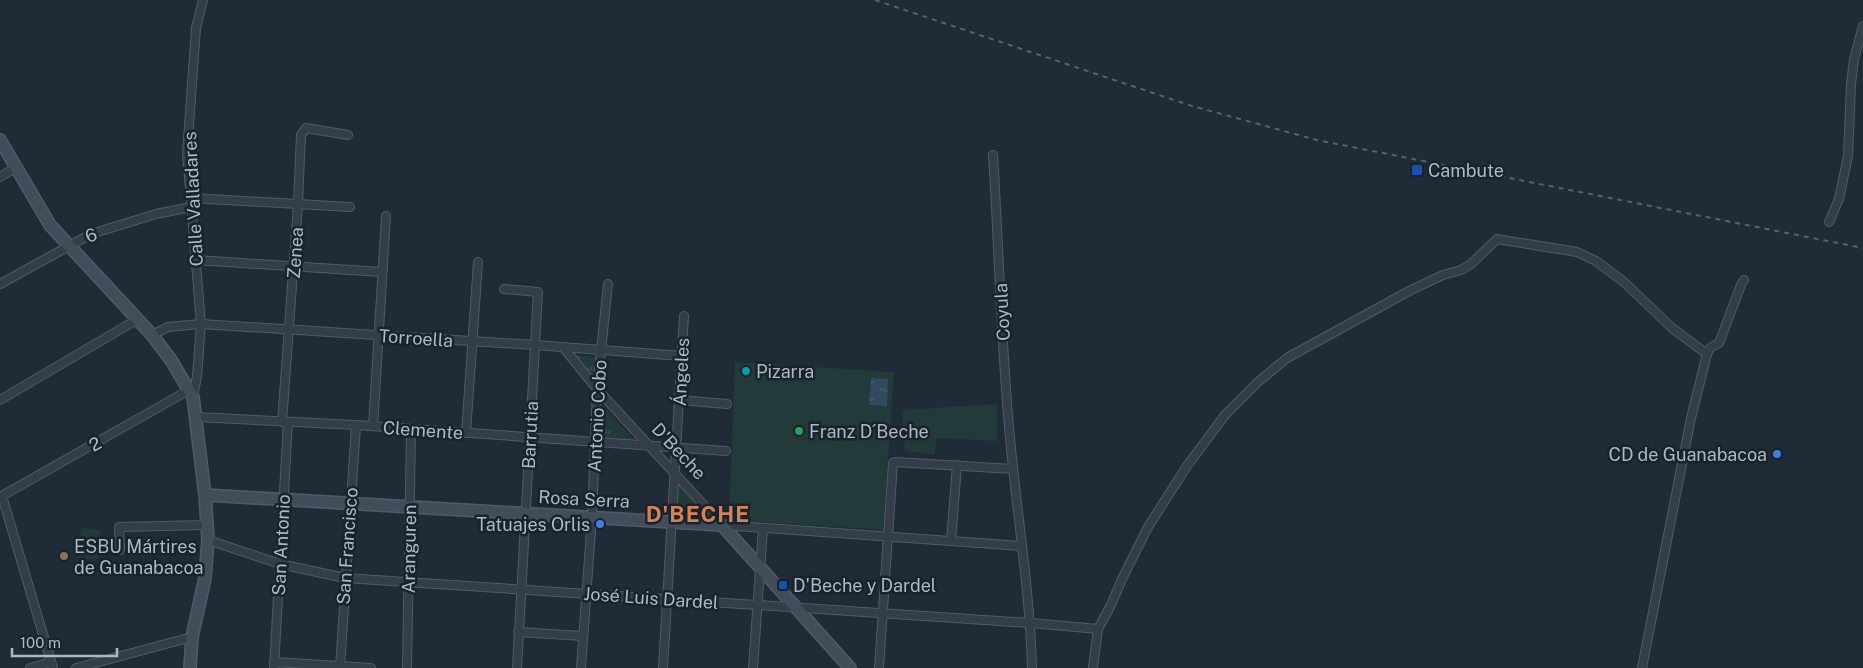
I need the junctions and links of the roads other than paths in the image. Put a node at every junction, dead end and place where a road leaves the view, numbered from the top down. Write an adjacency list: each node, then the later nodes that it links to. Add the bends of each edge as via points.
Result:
1 (203, 0): 8 (street, Calle Valladares, via 196,28 187,153)
2 (1863, 26): 13 (street, via 1852,68 1848,156 1839,200)
3 (348, 135): 9 (street, Zenea, via 306,128 301,135)
4 (0, 140): 6 (street)
5 (994, 155): 52 (street, Coyula)
6 (16, 167): 7 (street); 14 (street, via 50,225)
7 (0, 177)
8 (191, 198): 9 (street); 10 (street, Calle Valladares)
9 (298, 204): 11 (street); 17 (street, Zenea)
10 (191, 207): 14 (street, 6, via 91,234); 15 (street, Calle Valladares)
11 (350, 207)
12 (386, 216): 18 (street)
13 (1829, 222)
14 (68, 246): 20 (street, 6); 24 (street)
15 (195, 260): 17 (street); 25 (street, Calle Valladares)
16 (478, 262): 29 (street)
17 (294, 267): 18 (street); 26 (street, Zenea)
18 (382, 272): 28 (street)
19 (1744, 280): 33 (street, via 1719,343)
20 (0, 284)
21 (608, 284): 32 (street, Antonio Cobo)
22 (504, 289): 30 (street, Barrutia, via 538,292)
23 (684, 316): 34 (street, Ángeles)
24 (138, 319): 27 (street); 37 (street)
25 (201, 324): 26 (street, Torroella); 27 (street, Torroella, via 168,327); 36 (street, Calle Valladares, via 197,376)
26 (289, 329): 28 (street, Torroella); 41 (street, Zenea)
27 (152, 335): 36 (street)
28 (377, 335): 29 (street, Torroella); 43 (street)
29 (472, 341): 30 (street, Torroella); 45 (street)
30 (535, 345): 31 (street, Torroella); 46 (street, Barrutia)
31 (563, 347): 32 (street, Torroella); 35 (street, D'Beche)
32 (601, 350): 34 (street, Torroella); 35 (street, Antonio Cobo)
33 (1707, 354): 81 (street, via 1672,328 1624,282 1596,261 1577,252 1497,239 1466,267 1418,287 1331,332 1287,358 1258,382 1225,415 1187,466 1148,527); 101 (street, via 1691,418)
34 (682, 356): 38 (street, Ángeles)
35 (597, 389): 47 (street, Antonio Cobo); 48 (street, D'Beche)
36 (191, 394): 40 (street); 55 (street, 2)
37 (0, 400)
38 (680, 400): 39 (street); 49 (street, Ángeles)
39 (727, 404)
40 (196, 417): 41 (street, Clemente); 54 (street)
41 (285, 422): 42 (street, Clemente); 56 (street, San Antonio)
42 (356, 425): 43 (street, Clemente); 57 (street, San Francisco)
43 (373, 426): 44 (street, Clemente)
44 (411, 429): 45 (street, Clemente); 58 (street, Aranguren)
45 (466, 433): 46 (street, Clemente)
46 (530, 437): 47 (street, Clemente); 59 (street, Barrutia)
47 (595, 442): 48 (street, Clemente); 60 (street, Antonio Cobo)
48 (650, 446): 49 (street, Clemente); 53 (street, D'Beche)
49 (677, 448): 50 (street, Clemente); 53 (street, Ángeles)
50 (726, 451)
51 (957, 465): 52 (street); 65 (street, via 893,463); 67 (street)
52 (1013, 468): 68 (street, Coyula)
53 (675, 473): 61 (street, Ángeles); 63 (street, D'Beche)
54 (205, 495): 56 (street, Rosa Serra); 62 (street)
55 (1, 496): 85 (street)
56 (284, 500): 57 (street, Rosa Serra); 70 (street, San Antonio)
57 (350, 504): 58 (street, Rosa Serra); 72 (street, San Francisco)
58 (410, 507): 59 (street, Rosa Serra); 73 (street, Aranguren)
59 (526, 514): 60 (street, Rosa Serra); 74 (street, Barrutia)
60 (592, 517): 61 (street, Rosa Serra); 75 (street, Antonio Cobo)
61 (672, 522): 63 (street, Rosa Serra); 76 (street, Ángeles)
62 (207, 525): 66 (street); 69 (street, via 119,526)
63 (722, 525): 64 (street, Rosa Serra); 71 (street, D'Beche)
64 (762, 528): 65 (street, Rosa Serra); 71 (street)
65 (888, 537): 67 (street, Rosa Serra); 79 (street)
66 (208, 540): 70 (street, José Luis Dardel); 84 (street, via 205,578)
67 (951, 541): 68 (street, Rosa Serra)
68 (1021, 546): 80 (street, Coyula)
69 (120, 550)
70 (280, 564): 72 (street, José Luis Dardel); 86 (street, San Antonio)
71 (760, 567): 77 (street); 78 (street, D'Beche)
72 (345, 578): 73 (street, José Luis Dardel); 87 (street, San Francisco)
73 (409, 581): 74 (street, José Luis Dardel); 92 (street, Aranguren)
74 (521, 590): 75 (street, José Luis Dardel); 82 (street, Barrutia)
75 (585, 594): 76 (street, José Luis Dardel); 83 (street, Antonio Cobo)
76 (667, 599): 77 (street, José Luis Dardel); 95 (street, Ángeles)
77 (757, 605): 78 (street, José Luis Dardel); 96 (street)
78 (796, 608): 79 (street, José Luis Dardel); 97 (street, D'Beche)
79 (883, 614): 80 (street, José Luis Dardel); 98 (street)
80 (1031, 622): 81 (street, José Luis Dardel); 99 (street, Coyula)
81 (1098, 629): 100 (street)
82 (518, 632): 83 (street); 93 (street, Barrutia)
83 (583, 636): 94 (street, Antonio Cobo)
84 (192, 637): 89 (street); 90 (street)
85 (52, 665): 88 (street)
86 (274, 665): 87 (street)
87 (340, 667): 91 (street)
88 (30, 668)
89 (76, 668)
90 (190, 668)
91 (371, 668)
92 (407, 668)
93 (517, 668)
94 (581, 668)
95 (663, 668)
96 (753, 668)
97 (850, 668)
98 (879, 668)
99 (1032, 668)
100 (1093, 668)
101 (1642, 668)

